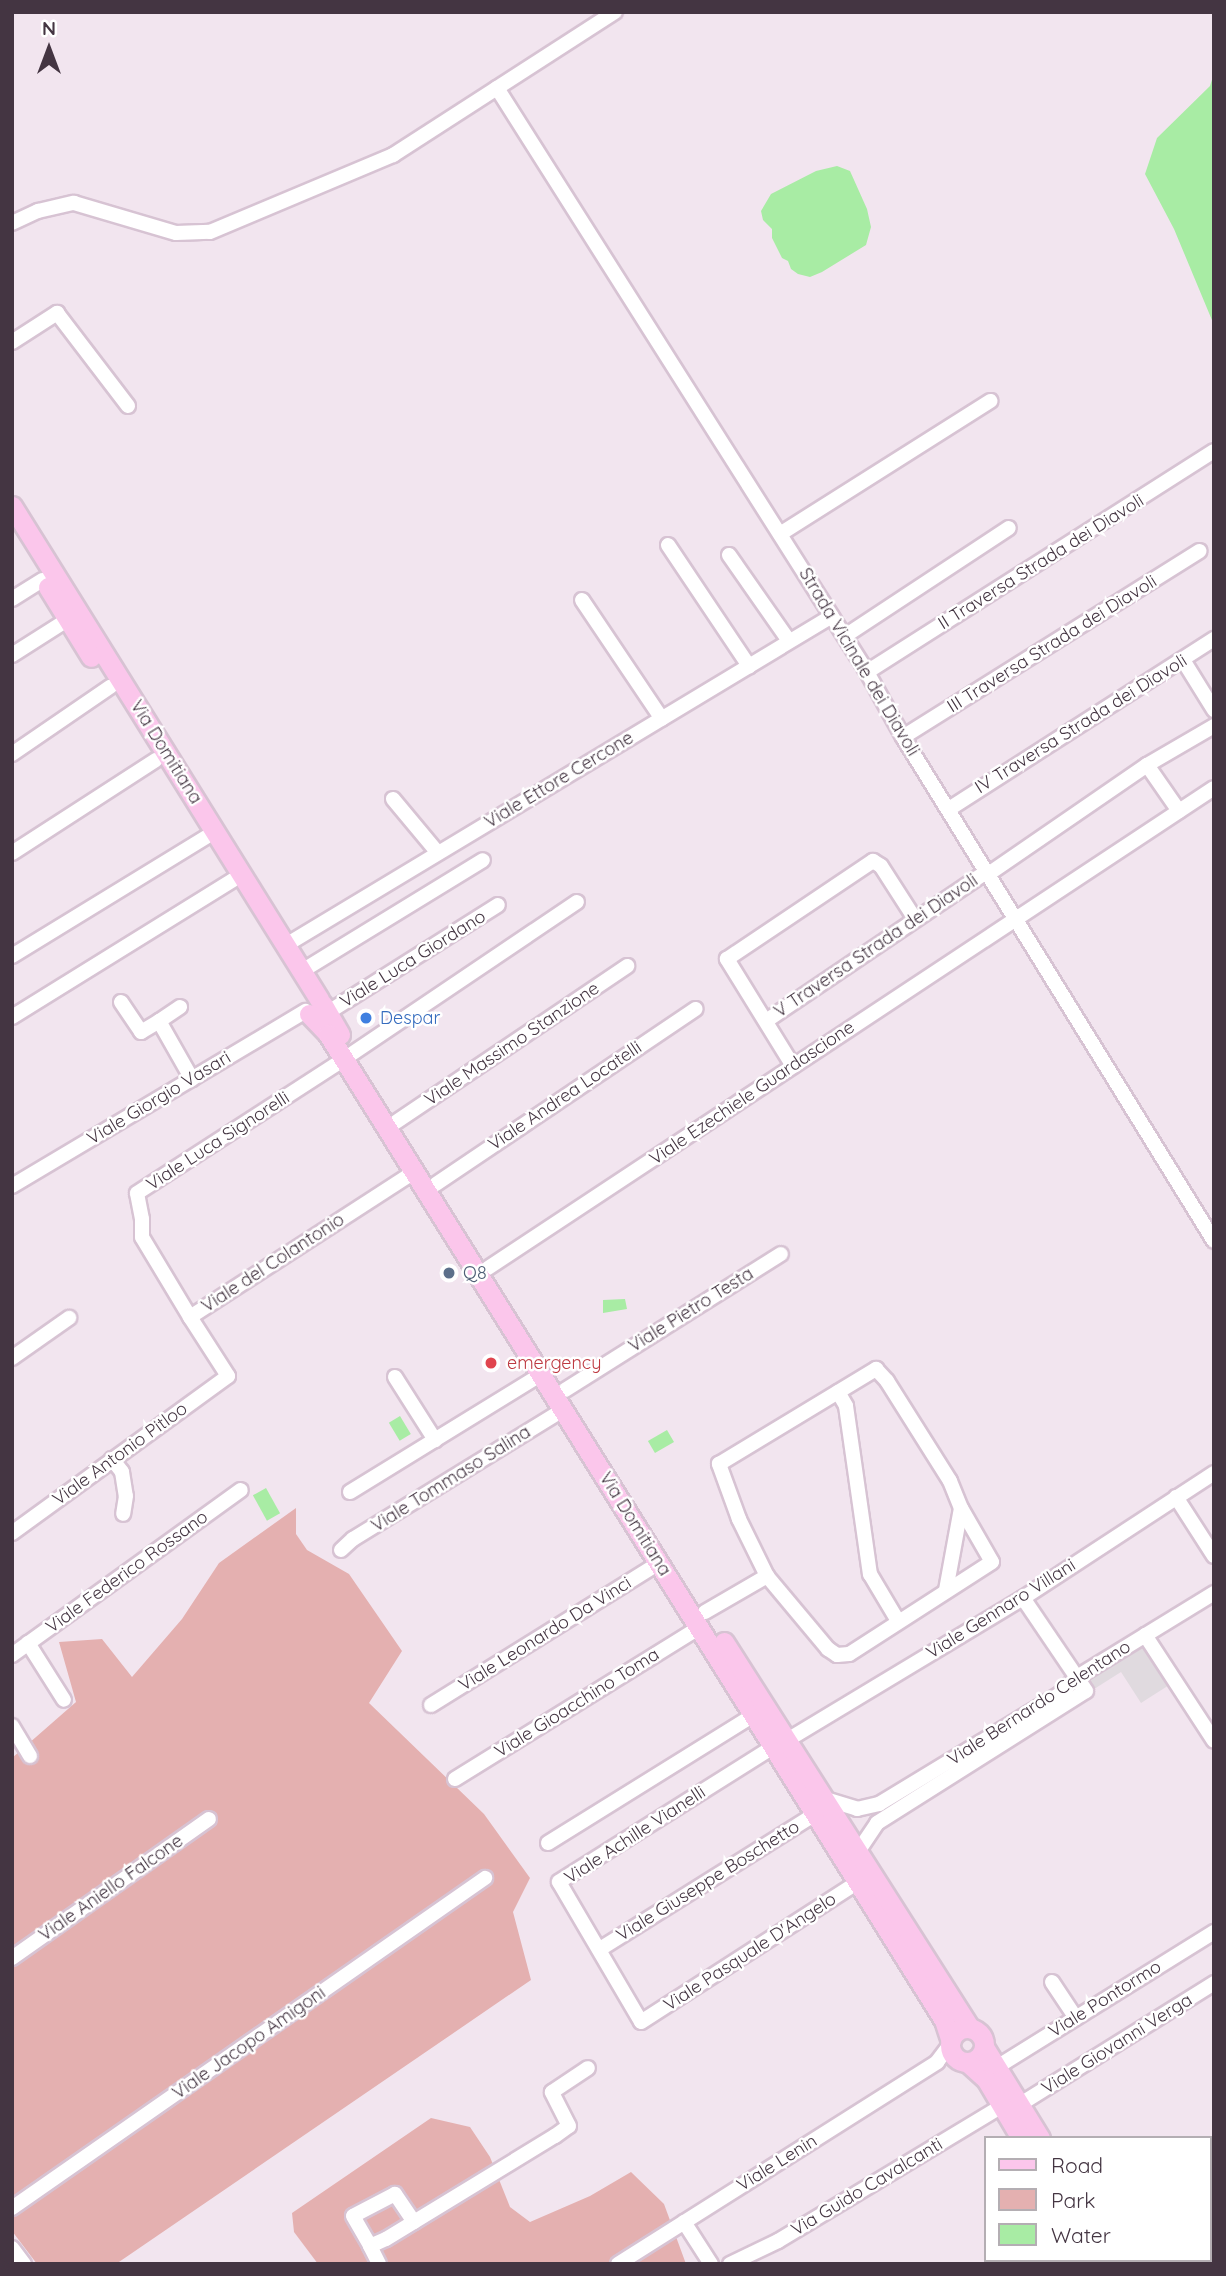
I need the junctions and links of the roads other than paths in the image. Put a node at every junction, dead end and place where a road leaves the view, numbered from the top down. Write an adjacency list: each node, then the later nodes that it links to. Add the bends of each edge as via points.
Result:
1 (615, 12): 2 (street)
2 (497, 88): 3 (street, via 393,155 210,232 176,233 74,203); 11 (street, Strada Vicinale dei Diavoli)
3 (12, 223)
4 (12, 342): 6 (street, via 57,313)
5 (990, 401): 11 (street)
6 (128, 406)
7 (1214, 451): 26 (street, II Traversa Strada dei Diavoli)
8 (12, 506): 49 (main road, Via Domitiana)
9 (1009, 528): 20 (street)
10 (12, 530): 15 (main road, Via Domitiana)
11 (780, 534): 18 (street, Strada Vicinale dei Diavoli)
12 (668, 545): 25 (street)
13 (1200, 551): 31 (street, III Traversa Strada dei Diavoli)
14 (729, 555): 22 (street)
15 (43, 580): 16 (street); 19 (main road, Via Domitiana)
16 (12, 599)
17 (582, 600): 29 (street)
18 (832, 616): 20 (street, Strada Vicinale dei Diavoli); 22 (street, Viale Ettore Cercone)
19 (67, 620): 23 (street); 27 (main road, Via Domitiana)
20 (845, 636): 26 (street, Strada Vicinale dei Diavoli)
21 (1214, 639): 24 (street, IV Traversa Strada dei Diavoli)
22 (789, 641): 25 (street, Viale Ettore Cercone)
23 (12, 655)
24 (1183, 660): 28 (street); 37 (street, IV Traversa Strada dei Diavoli)
25 (749, 666): 29 (street, Viale Ettore Cercone)
26 (867, 672): 31 (street, Strada Vicinale dei Diavoli)
27 (110, 687): 32 (street); 33 (main road, Via Domitiana)
28 (1214, 710)
29 (662, 719): 41 (street, Viale Ettore Cercone)
30 (1214, 726): 34 (street, V Traversa Strada dei Diavoli)
31 (903, 737): 37 (street, Strada Vicinale dei Diavoli)
32 (12, 754)
33 (156, 760): 39 (main road, Via Domitiana); 40 (street)
34 (1147, 765): 38 (street); 43 (street, V Traversa Strada dei Diavoli)
35 (1214, 788): 38 (street, Viale Ezechiele Guardascione)
36 (393, 799): 41 (street)
37 (948, 809): 43 (street, Strada Vicinale dei Diavoli)
38 (1179, 811): 48 (street, Viale Ezechiele Guardascione)
39 (206, 837): 44 (main road, Via Domitiana); 50 (street)
40 (12, 853)
41 (438, 853): 49 (street, Viale Ettore Cercone)
42 (483, 860): 52 (street)
43 (987, 873): 47 (street, V Traversa Strada dei Diavoli); 48 (street, Strada Vicinale dei Diavoli)
44 (233, 880): 55 (main road, Via Domitiana); 57 (street)
45 (577, 902): 60 (street)
46 (498, 905): 55 (street, Viale Luca Giordano)
47 (915, 919): 59 (street, V Traversa Strada dei Diavoli); 59 (street, via 881,866 873,861 727,959)
48 (1015, 919): 61 (street, Viale Ezechiele Guardascione); 67 (street, Strada Vicinale dei Diavoli)
49 (286, 945): 52 (main road, Via Domitiana)
50 (12, 956)
51 (627, 965): 63 (street, Viale Massimo Stanzione)
52 (302, 971): 55 (main road, Via Domitiana)
53 (121, 1002): 58 (street, via 141,1032)
54 (180, 1007): 58 (street)
55 (315, 1008): 60 (main road, Via Domitiana); 62 (street, Viale Giorgio Vasari)
56 (695, 1009): 65 (street, Viale Andrea Locatelli)
57 (12, 1017)
58 (159, 1021): 62 (street)
59 (766, 1021): 61 (street)
60 (348, 1056): 63 (main road, Via Domitiana); 64 (main road, Via Domitiana); 70 (street, Viale Luca Signorelli, via 137,1193 142,1237)
61 (793, 1066): 69 (street, Viale Ezechiele Guardascione)
62 (192, 1079): 66 (street, Viale Giorgio Vasari)
63 (396, 1122): 65 (main road, Via Domitiana)
64 (414, 1172): 70 (street, Viale del Colantonio); 73 (main road, Via Domitiana)
65 (436, 1184): 69 (main road, Via Domitiana)
66 (12, 1185)
67 (1214, 1241)
68 (781, 1254): 76 (street, Viale Pietro Testa)
69 (488, 1268): 76 (main road, Via Domitiana)
70 (190, 1317): 74 (street, Viale del Colantonio)
71 (69, 1318): 72 (street)
72 (12, 1358)
73 (540, 1375): 78 (main road, Via Domitiana); 79 (street)
74 (228, 1376): 80 (street, Viale Antonio Pitloo)
75 (395, 1377): 79 (street)
76 (565, 1390): 95 (main road, Via Domitiana)
77 (838, 1392): 85 (street, via 876,1369 881,1372 950,1481); 91 (street, via 719,1464); 96 (street, via 846,1405 870,1574)
78 (563, 1410): 88 (street, Viale Tommaso Salina); 90 (main road, Via Domitiana)
79 (435, 1440): 83 (street)
80 (112, 1459): 86 (street, via 122,1472); 87 (street, Viale Antonio Pitloo)
81 (1214, 1473): 84 (street, Viale Gennaro Villani)
82 (241, 1490): 98 (street, Viale Federico Rossano)
83 (350, 1492)
84 (1176, 1497): 89 (street); 94 (street, Viale Gennaro Villani)
85 (961, 1508): 92 (street); 92 (street, via 992,1562)
86 (123, 1514)
87 (12, 1533)
88 (341, 1550)
89 (1214, 1556)
90 (659, 1563): 95 (main road, Via Domitiana); 102 (street, Viale Leonardo Da Vinci)
91 (767, 1576): 95 (street, Viale Gioacchino Toma); 96 (street, via 837,1655 849,1654)
92 (946, 1590): 96 (street)
93 (1214, 1593): 97 (street, Viale Bernardo Celentano)
94 (1023, 1598): 100 (street); 106 (street, Viale Gennaro Villani)
95 (702, 1620): 103 (main road, Via Domitiana); 106 (main road, Via Domitiana); 108 (street, Viale Gioacchino Toma)
96 (898, 1621)
97 (1145, 1635): 100 (street, Viale Bernardo Celentano); 105 (street)
98 (28, 1643): 99 (street, Viale Federico Rossano); 101 (street)
99 (12, 1655)
100 (1077, 1677): 109 (street, Viale Bernardo Celentano, via 1060,1694 879,1804); 112 (street, Viale Bernardo Celentano, via 1086,1691 877,1823)
101 (64, 1700)
102 (430, 1704)
103 (754, 1715): 106 (main road, Via Domitiana); 111 (street)
104 (12, 1726): 107 (street)
105 (1214, 1741)
106 (780, 1744): 109 (main road, Via Domitiana); 116 (street, Viale Achille Vianelli, via 559,1882)
107 (30, 1756)
108 (456, 1779)
109 (819, 1806): 112 (main road, Via Domitiana); 114 (main road, Via Domitiana); 116 (street, Viale Giuseppe Boschetto)
110 (209, 1818): 117 (street, Viale Aniello Falcone)
111 (548, 1843)
112 (857, 1853): 122 (main road, Via Domitiana)
113 (485, 1878): 130 (street, Viale Jacopo Amigoni)
114 (858, 1882): 121 (street, Viale Pasquale D'Angelo); 124 (main road, Via Domitiana, via 944,2020)
115 (1214, 1932): 120 (street, Viale Pontormo)
116 (600, 1949): 121 (street, Viale Achille Vianelli)
117 (12, 1958)
118 (1052, 1982): 120 (street)
119 (1214, 1983): 127 (street, Viale Giovanni Verga)
120 (1076, 2018): 125 (street, Viale Pontormo)
121 (641, 2022)
122 (970, 2028): 123 (main road, Via Domitiana, via 983,2037); 124 (main road, via 956,2032)
123 (984, 2047): 124 (main road, via 981,2056); 125 (main road, Via Domitiana)
124 (957, 2052): 127 (main road, Via Domitiana); 131 (street, Viale Lenin)
125 (997, 2067): 127 (main road, Via Domitiana)
126 (588, 2068): 132 (street, via 552,2092 569,2126)
127 (1011, 2105): 128 (main road, Via Domitiana); 129 (main road, Via Domitiana); 139 (street, Via Guido Cavalcanti, via 778,2241)
128 (1020, 2136)
129 (1038, 2136)
130 (12, 2208)
131 (684, 2221): 137 (street, Viale Lenin); 138 (street)
132 (414, 2222): 133 (street); 133 (street, via 395,2194 353,2216)
133 (370, 2246): 136 (street)
134 (12, 2248): 135 (street)
135 (24, 2264)
136 (379, 2264)
137 (618, 2264)
138 (711, 2264)
139 (730, 2264)

